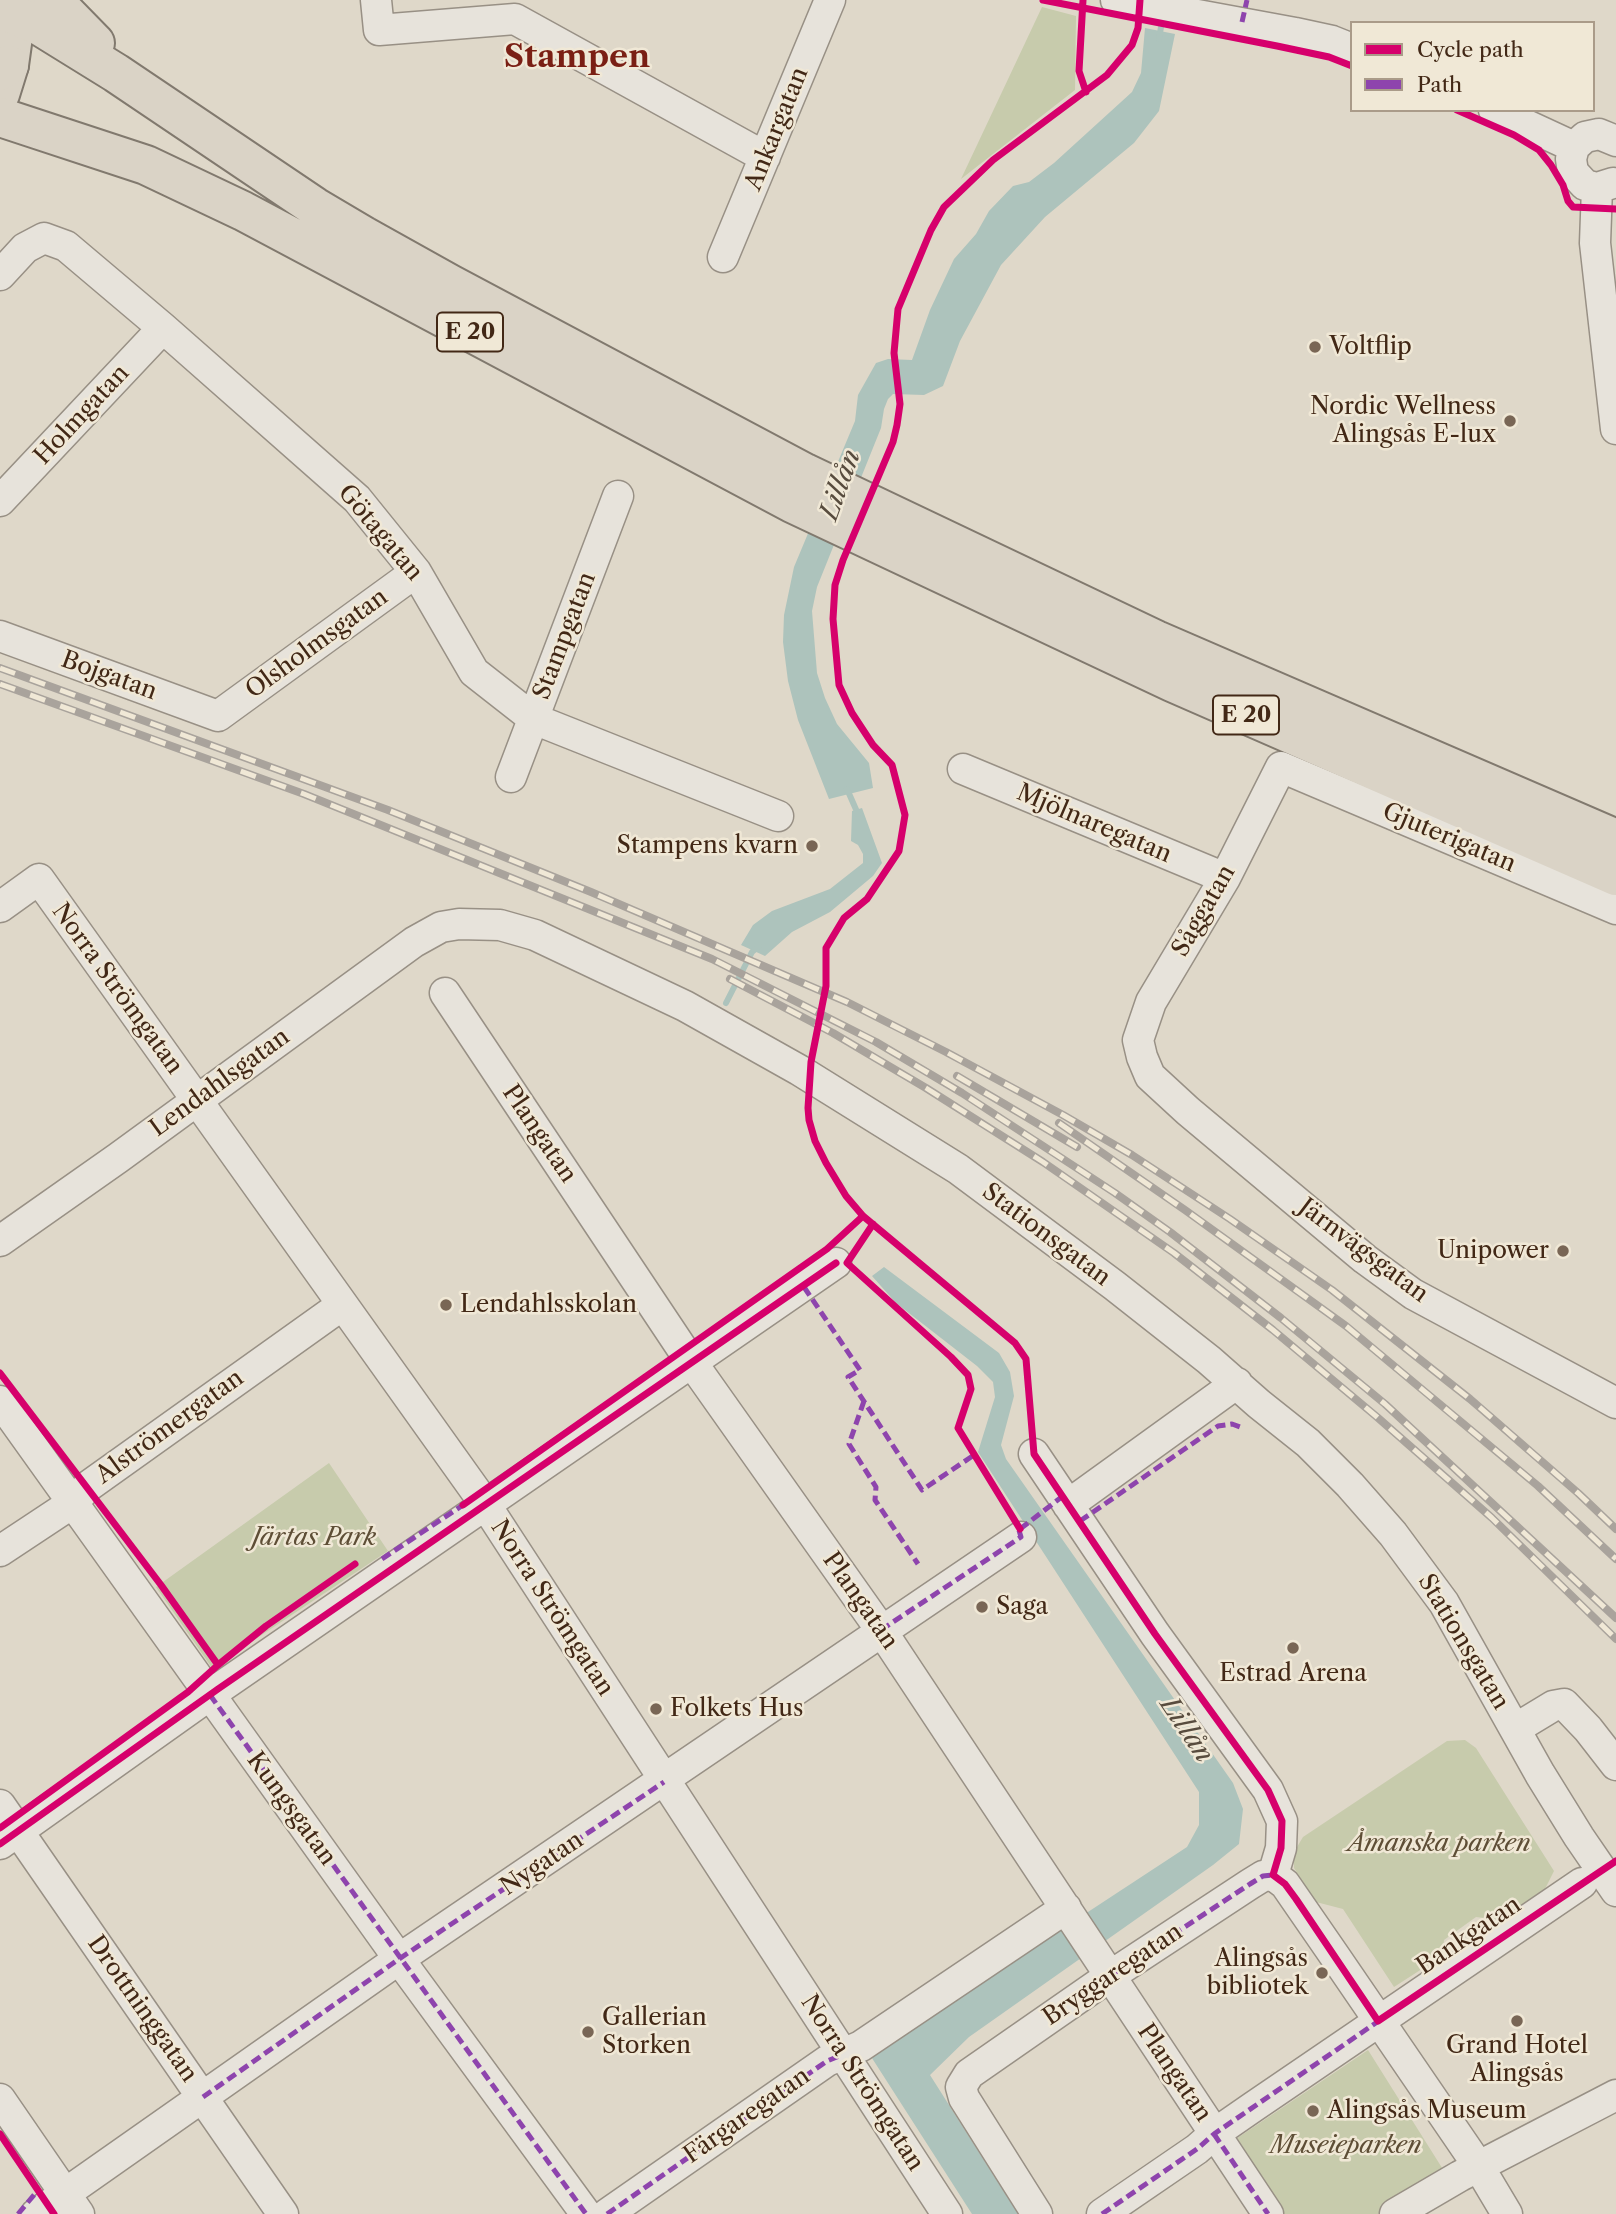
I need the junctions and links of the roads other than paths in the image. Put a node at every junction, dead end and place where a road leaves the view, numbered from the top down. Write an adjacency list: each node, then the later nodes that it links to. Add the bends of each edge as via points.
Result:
1 (53, 0): 7 (main road, via 89,34)
2 (376, 0): 13 (street, via 379,30 515,19)
3 (830, 0): 13 (street, Ankargatan)
4 (1116, 0): 6 (street, via 1308,35)
5 (11, 8): 7 (main road, E 20); 8 (main road)
6 (1350, 48)
7 (116, 73): 19 (main road, E 20, via 315,207)
8 (3, 77)
9 (1498, 112): 12 (street)
10 (0, 117): 19 (main road, E 20, via 146,165)
11 (1613, 131): 12 (street, via 1585,137)
12 (1574, 147): 14 (street, via 1573,172 1585,185)
13 (765, 157): 15 (street, Ankargatan)
14 (1607, 185): 18 (street, via 1595,243)
15 (723, 257)
16 (0, 275): 17 (street, Götagatan, via 24,248 44,238 66,246)
17 (163, 328): 21 (street, Holmgatan); 23 (street, Götagatan, via 357,499)
18 (1616, 429)
19 (798, 488): 22 (main road, E 20)
20 (618, 496): 26 (street, Stampgatan)
21 (0, 501)
22 (884, 529): 31 (main road, E 20, via 1156,640); 32 (main road, E 20, via 1172,682)
23 (416, 572): 25 (street, Olsholmsgatan); 26 (street, Götagatan, via 474,672)
24 (0, 636): 25 (street, Bojgatan)
25 (218, 716)
26 (534, 719): 29 (street, Stampgatan); 30 (street, Götagatan)
27 (1281, 767): 33 (street, Såggatan); 35 (street, Gjuterigatan)
28 (963, 769): 33 (street, Mjölnaregatan)
29 (511, 777)
30 (778, 816)
31 (1616, 839)
32 (1616, 876)
33 (1225, 878): 38 (street, Såggatan, via 1151,1002 1138,1040)
34 (0, 907): 39 (street, Norra Strömgatan, via 39,879)
35 (1616, 909)
36 (441, 927): 39 (street, Lendahlsgatan); 44 (street, Stationsgatan, via 500,925 535,934 685,1006 799,1070 958,1169)
37 (445, 993): 43 (street, Plangatan)
38 (1142, 1057): 46 (street, Järnvägsgatan, via 1150,1076 1188,1111 1365,1259 1413,1294)
39 (197, 1100): 40 (street, Lendahlsgatan); 42 (street, Norra Strömgatan)
40 (0, 1241)
41 (836, 1263): 43 (street)
42 (342, 1304): 48 (street, Alströmergatan, via 87,1487); 49 (street, Norra Strömgatan)
43 (692, 1361): 49 (street); 53 (street, Plangatan)
44 (1237, 1383): 50 (street); 55 (street, Stationsgatan, via 1308,1443 1393,1535 1444,1603)
45 (0, 1401): 48 (street, Kungsgatan)
46 (1616, 1403)
47 (1034, 1454): 50 (street)
48 (74, 1502): 52 (street, Alströmergatan); 54 (street, Kungsgatan)
49 (485, 1504): 54 (street); 57 (street, Norra Strömgatan)
50 (1069, 1505): 60 (street, via 1277,1806 1282,1821 1281,1848)
51 (1020, 1537): 53 (street, Nygatan)
52 (0, 1551)
53 (881, 1630): 57 (street, Nygatan); 63 (street, Plangatan)
54 (210, 1695): 59 (street); 64 (street, Kungsgatan)
55 (1515, 1729): 56 (street, Stationsgatan, via 1564,1704); 62 (street, Stationsgatan)
56 (1616, 1765)
57 (664, 1782): 64 (street, Nygatan); 67 (street, Norra Strömgatan)
58 (0, 1805): 59 (street, Drottninggatan)
59 (9, 1838): 69 (street, Drottninggatan)
60 (1273, 1875): 65 (street, Bryggaregatan, via 1263,1876); 66 (street, via 1296,1899)
61 (1581, 1883): 66 (street, Bankgatan)
62 (1616, 1891)
63 (1068, 1914): 65 (street, Plangatan); 67 (street, Färgaregatan)
64 (399, 1959): 69 (street, Nygatan); 76 (street, Kungsgatan)
65 (1102, 1965): 71 (street, Plangatan); 79 (street, Bryggaregatan, via 969,2074 961,2087)
66 (1378, 2021): 71 (street, Bankgatan); 72 (street)
67 (842, 2055): 77 (street, Färgaregatan); 78 (street, Norra Strömgatan)
68 (1616, 2095): 72 (street)
69 (203, 2097): 73 (street, Nygatan); 75 (street, Drottninggatan)
70 (0, 2099): 73 (street)
71 (1214, 2134): 80 (street, Bankgatan); 81 (street, Plangatan)
72 (1479, 2167): 82 (street); 83 (street)
73 (72, 2203): 74 (street, Nygatan)
74 (36, 2214)
75 (283, 2214)
76 (586, 2214)
77 (607, 2214)
78 (947, 2214)
79 (1037, 2214)
80 (1102, 2214)
81 (1268, 2214)
82 (1395, 2214)
83 (1507, 2214)

